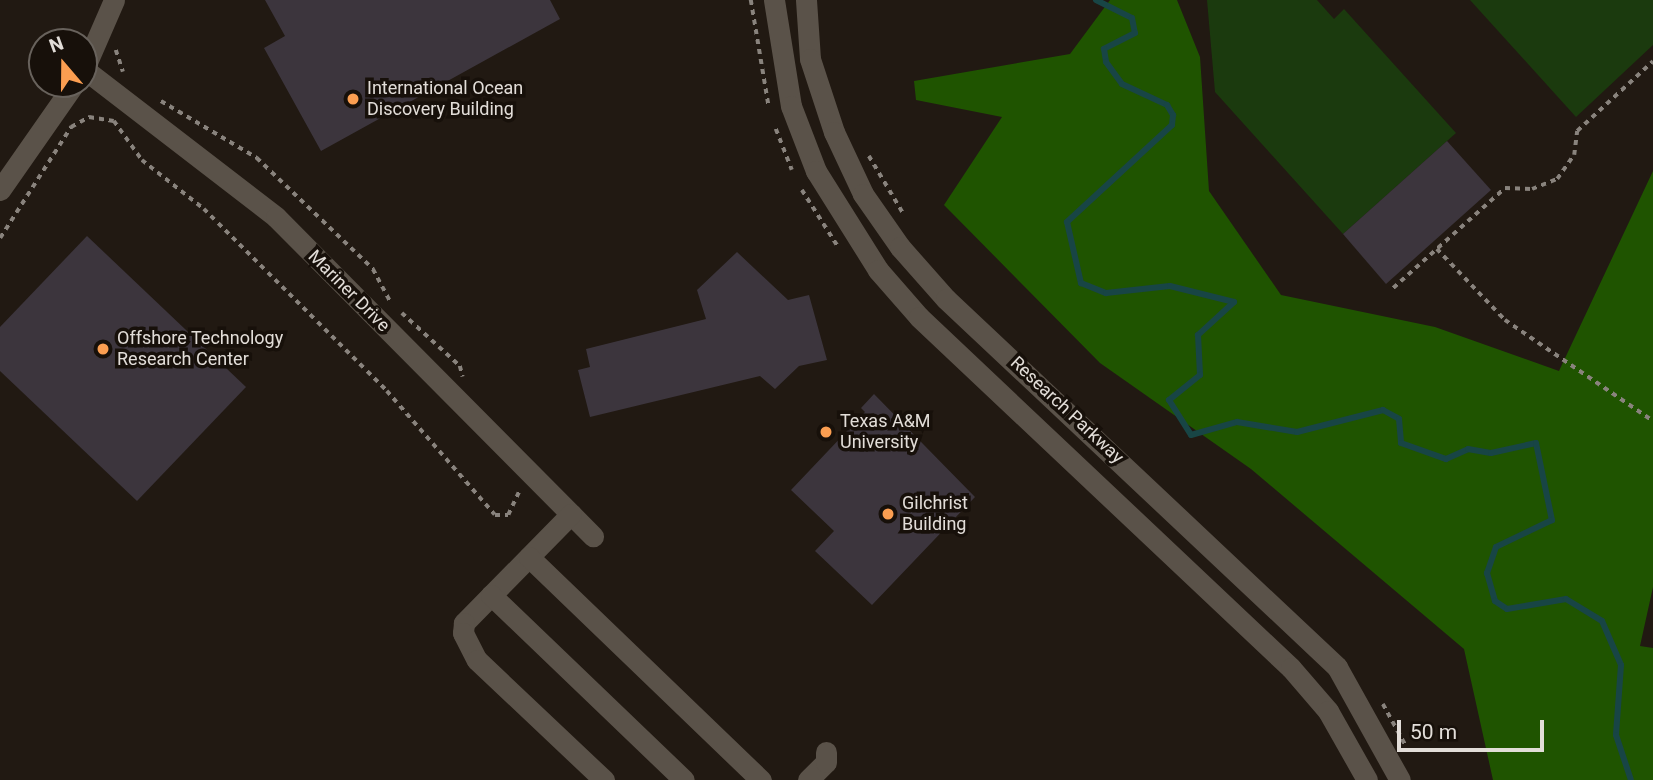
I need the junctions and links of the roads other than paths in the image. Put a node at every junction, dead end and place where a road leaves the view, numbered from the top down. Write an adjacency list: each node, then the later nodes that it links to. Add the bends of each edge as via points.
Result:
1 (114, 0): 4 (street)
2 (774, 0): 9 (street, Research Parkway, via 791,106)
3 (806, 0): 8 (street, Research Parkway, via 810,59)
4 (98, 37)
5 (98, 79): 12 (street, Mariner Drive, via 276,217)
6 (64, 98): 7 (street)
7 (0, 190)
8 (863, 194): 9 (street); 10 (street, Research Parkway, via 946,299)
9 (837, 208): 11 (street, Research Parkway, via 919,317)
10 (1084, 425): 11 (street); 22 (street, Research Parkway, via 1337,667)
11 (1059, 447): 21 (street, Research Parkway, via 1291,668 1328,710)
12 (571, 514): 13 (street, Mariner Drive); 14 (street)
13 (593, 536)
14 (529, 557): 15 (street); 19 (street)
15 (491, 595): 17 (street, via 464,623 466,644); 18 (street)
16 (826, 752): 20 (street, via 826,762)
17 (604, 780)
18 (684, 780)
19 (761, 780)
20 (808, 780)
21 (1367, 780)
22 (1400, 780)

